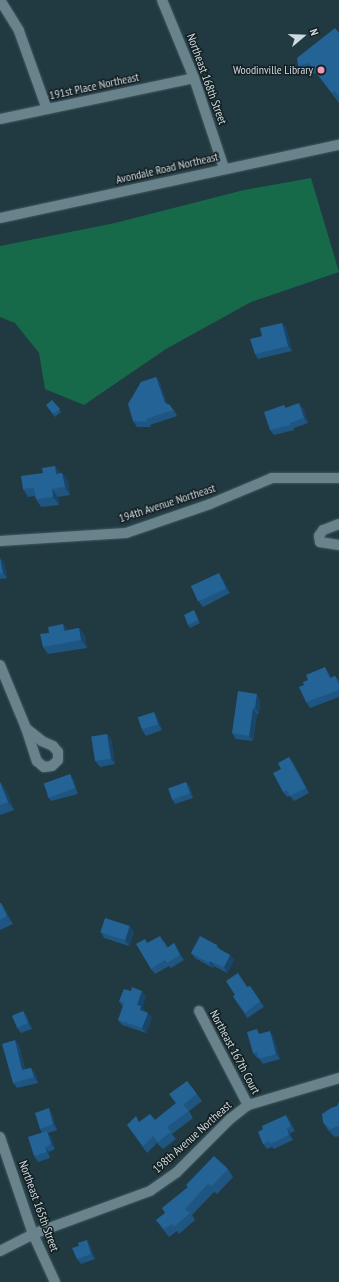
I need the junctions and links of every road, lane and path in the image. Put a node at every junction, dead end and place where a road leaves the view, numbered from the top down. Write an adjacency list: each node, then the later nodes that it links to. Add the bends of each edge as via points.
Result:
1 (0, 0): 4 (street, via 19,31)
2 (162, 0): 3 (street, Northeast 168th Street)
3 (194, 78): 4 (street, 191st Place Northeast); 7 (street, Northeast 168th Street)
4 (47, 109): 5 (street, 191st Place Northeast)
5 (0, 118)
6 (339, 145): 7 (street, Avondale Road Northeast)
7 (224, 168): 8 (street, Avondale Road Northeast)
8 (0, 218)
9 (339, 478): 11 (street, 194th Avenue Northeast, via 272,478 210,504 126,532)
10 (339, 524): 12 (street, via 323,530 319,536 320,542)
11 (0, 541)
12 (339, 545)
13 (0, 665): 14 (street)
14 (26, 728)
15 (199, 1011): 17 (street, Northeast 167th Court)
16 (339, 1078): 17 (street, 198th Avenue Northeast)
17 (248, 1105): 19 (street, 198th Avenue Northeast, via 230,1119 176,1172 150,1191)
18 (0, 1137): 19 (street, Northeast 165th Street)
19 (33, 1234): 20 (street, 198th Avenue Northeast); 21 (street, Northeast 165th Street)
20 (0, 1251)
21 (55, 1282)

